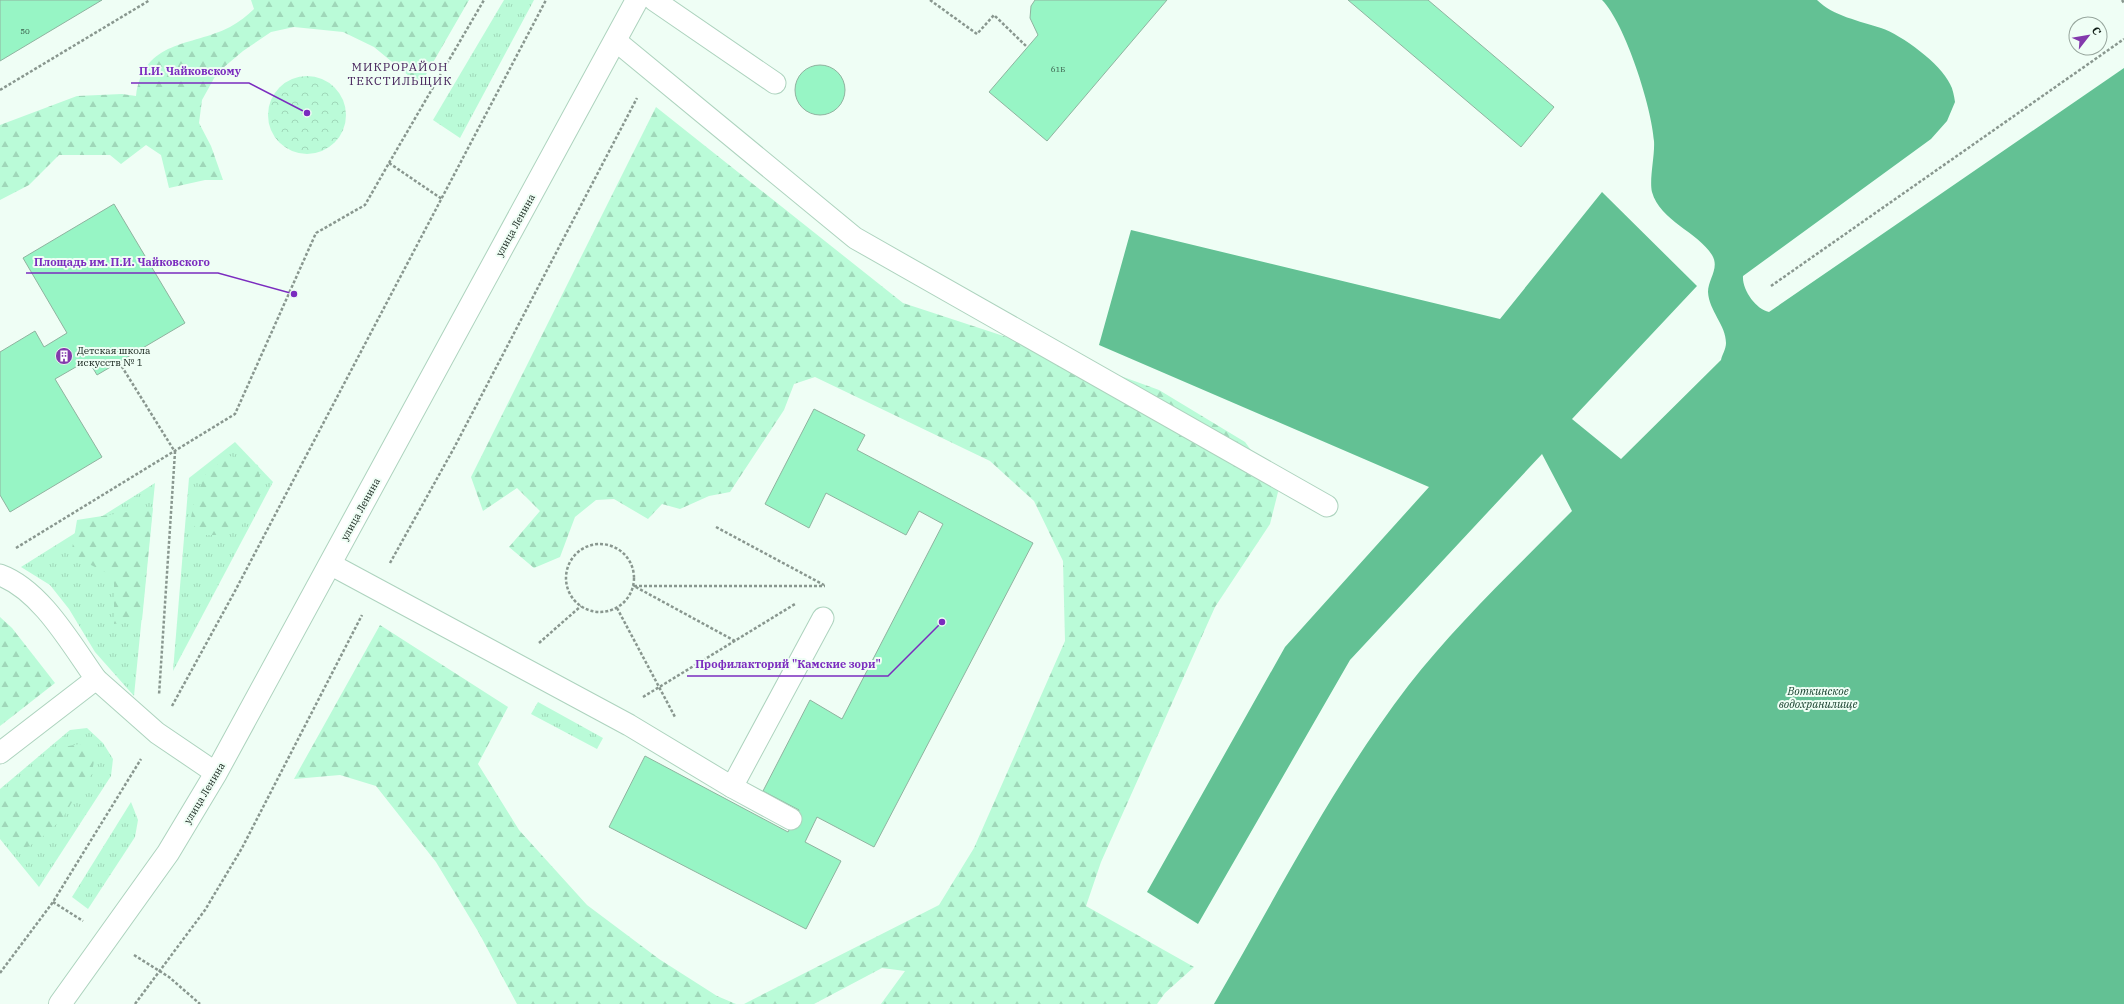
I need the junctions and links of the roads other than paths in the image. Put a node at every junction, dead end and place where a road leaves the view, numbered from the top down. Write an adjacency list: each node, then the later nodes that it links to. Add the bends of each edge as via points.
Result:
1 (637, 0): 3 (street, улица Ленина)
2 (654, 0): 4 (lane)
3 (616, 41): 5 (lane, via 855,238); 6 (street, улица Ленина)
4 (775, 83)
5 (1327, 506)
6 (330, 564): 11 (street, улица Ленина); 12 (lane, via 612,716)
7 (0, 575): 9 (lane, via 12,580 47,610)
8 (823, 618): 12 (lane)
9 (96, 679): 10 (lane); 11 (lane, via 157,733)
10 (0, 753)
11 (216, 773): 14 (street, улица Ленина, via 168,853)
12 (732, 787): 13 (lane)
13 (791, 819)
14 (60, 1004)

